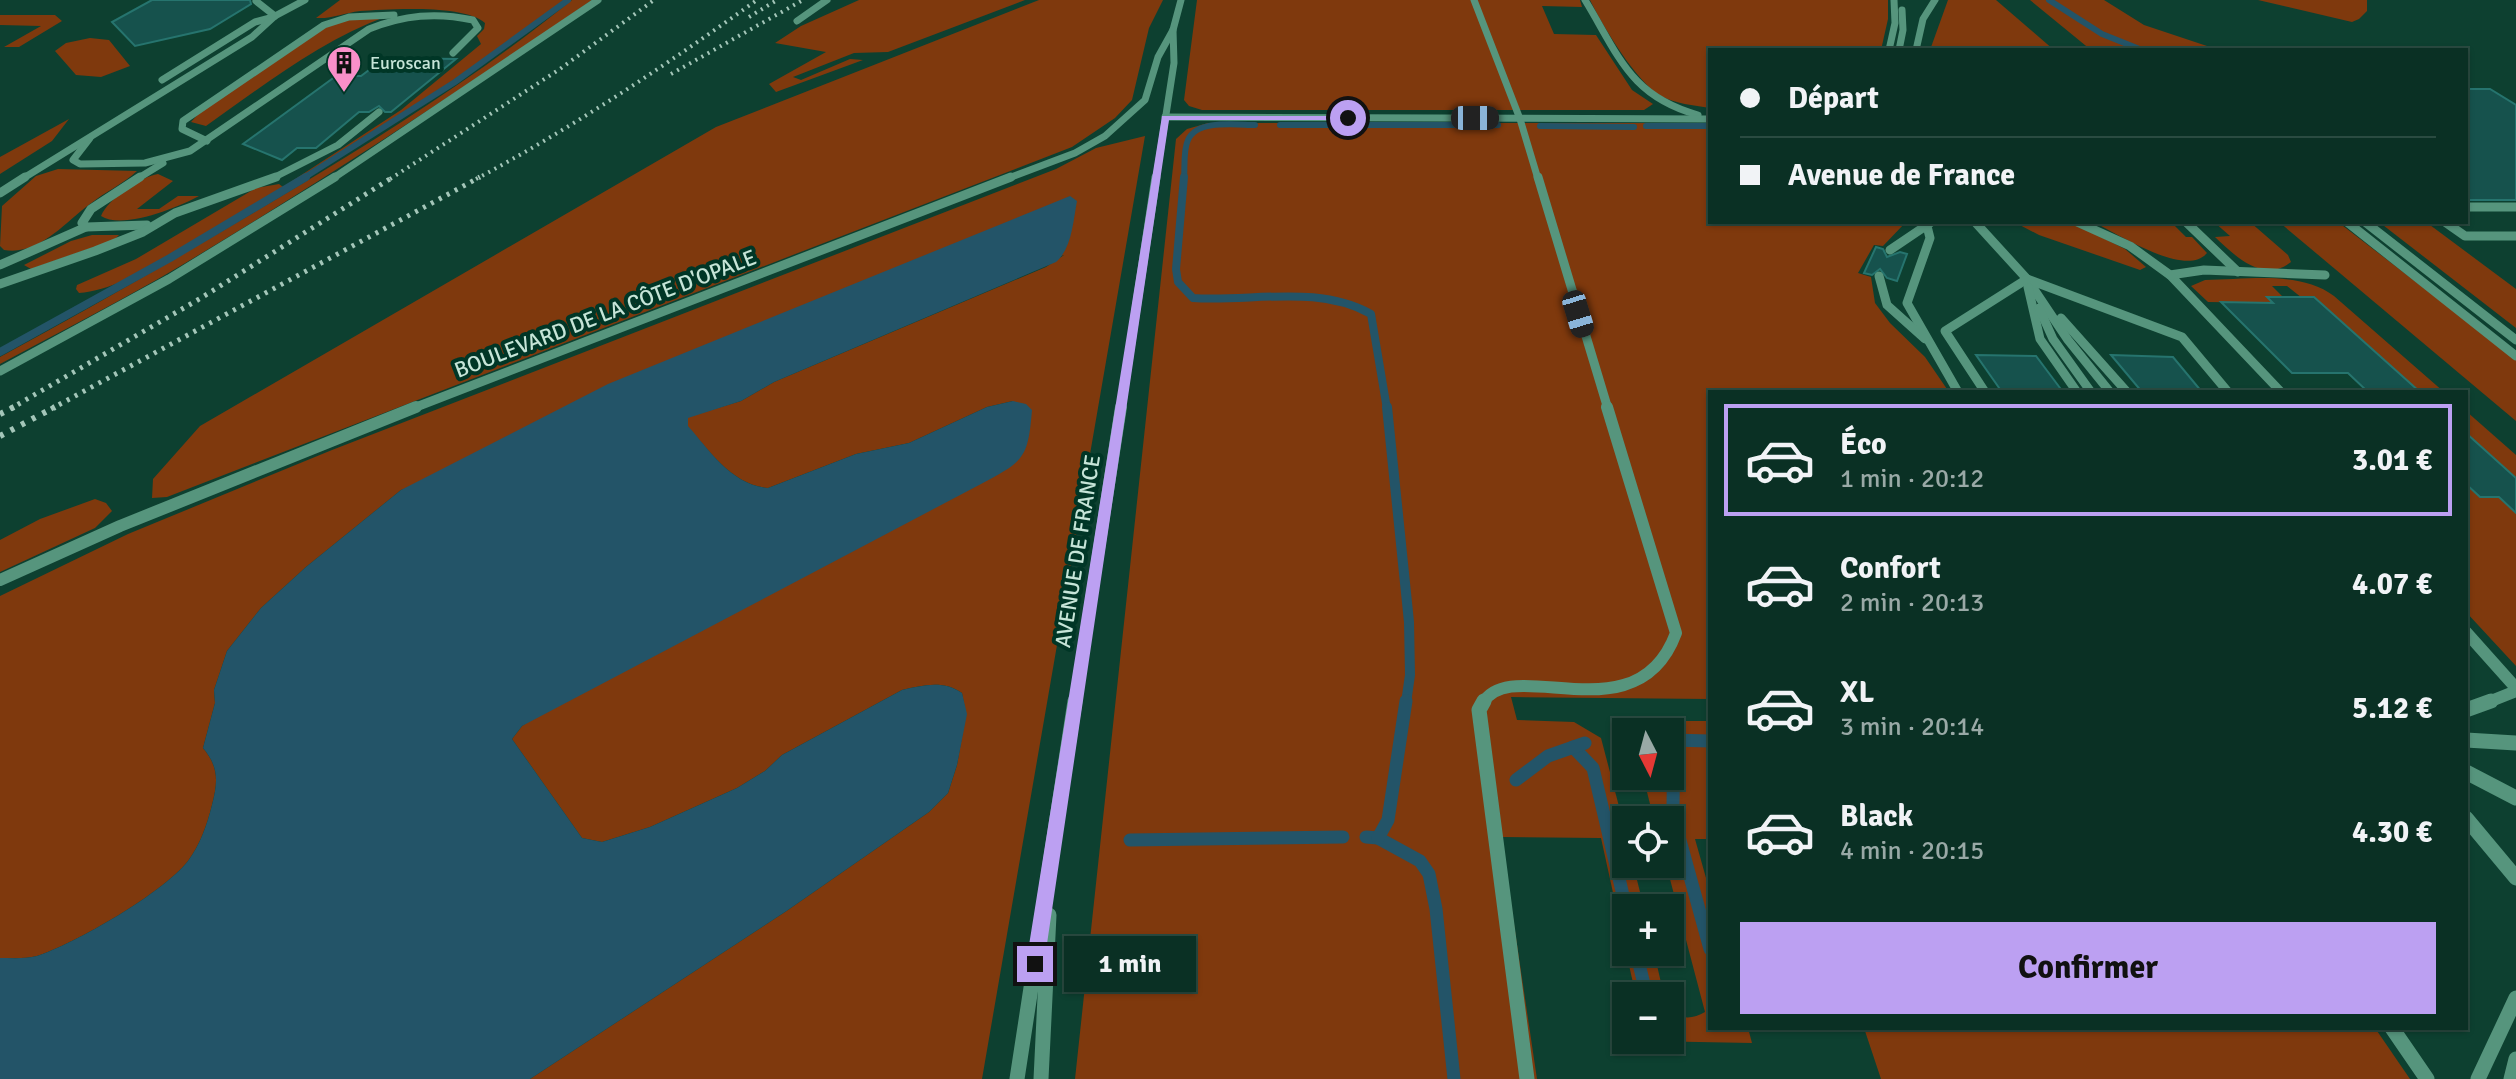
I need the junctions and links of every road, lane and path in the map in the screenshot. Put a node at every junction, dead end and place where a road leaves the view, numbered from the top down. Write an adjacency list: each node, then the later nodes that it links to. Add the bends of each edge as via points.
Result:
1 (305, 0): 13 (lane)
2 (598, 0): 54 (lane, via 287,208)
3 (827, 0): 15 (lane)
4 (1181, 0): 16 (lane)
5 (1474, 0): 25 (lane)
6 (1585, 0): 24 (lane, via 1634,82 1673,108)
7 (1894, 0): 17 (lane)
8 (1902, 0): 18 (lane, via 1903,30)
9 (1925, 0): 14 (lane)
10 (1935, 0): 14 (lane)
11 (256, 1): 13 (lane)
12 (410, 15): 20 (lane, via 473,20 478,28); 28 (lane, via 369,29); 28 (lane, via 367,14 324,25 183,121 182,129)
13 (275, 16): 21 (lane, via 252,37); 21 (lane, via 255,22 160,84)
14 (1923, 19): 19 (lane)
15 (797, 21)
16 (1173, 30): 23 (lane, AVENUE DE FRANCE, via 1174,63); 63 (lane, BOULEVARD DE LA CÔTE D'OPALE, via 1145,100 1105,136 1075,153 324,442)
17 (1894, 48)
18 (1896, 48)
19 (1916, 48)
20 (453, 53)
21 (172, 87): 27 (lane)
22 (379, 112): 40 (lane, via 309,162)
23 (1165, 117): 25 (lane); 72 (lane, AVENUE DE FRANCE)
24 (1708, 118)
25 (1520, 119): 26 (lane); 79 (lane, via 1676,633 1672,649 1634,683 1613,688 1503,686 1488,694 1479,710)
26 (1708, 119)
27 (90, 138): 29 (lane, via 73,160 80,164); 30 (lane)
28 (207, 141): 29 (lane)
29 (172, 158): 41 (lane, via 91,209 83,216)
30 (0, 193)
31 (2468, 207): 32 (lane)
32 (2516, 207)
33 (1928, 224): 43 (lane); 52 (lane, via 1930,238 1907,303)
34 (1977, 224): 49 (lane)
35 (2081, 224): 46 (lane, via 2130,246)
36 (2188, 224): 45 (lane)
37 (2350, 224): 53 (lane)
38 (2368, 224): 51 (lane)
39 (2448, 224): 42 (lane, via 2465,236)
40 (154, 225): 41 (lane); 50 (lane)
41 (86, 227): 44 (lane)
42 (2516, 236)
43 (1890, 250)
44 (0, 265)
45 (2238, 272): 46 (lane); 47 (lane)
46 (2170, 275): 62 (lane)
47 (2325, 275)
48 (1879, 276): 52 (lane, via 1879,294 1887,309)
49 (2027, 279): 56 (lane, via 1945,331); 57 (lane, via 2040,339); 58 (lane, via 2053,339); 59 (lane); 60 (lane); 61 (lane, via 2182,337)
50 (0, 284)
51 (2516, 340)
52 (1931, 344): 55 (lane)
53 (2516, 356)
54 (0, 371)
55 (1957, 390)
56 (1984, 390)
57 (2076, 390)
58 (2090, 390)
59 (2108, 390)
60 (2125, 390)
61 (2226, 390)
62 (2279, 390)
63 (0, 580)
64 (2468, 634): 65 (lane)
65 (2516, 690): 66 (lane)
66 (2468, 709)
67 (2468, 740): 68 (lane)
68 (2516, 743)
69 (2468, 773): 70 (lane)
70 (2516, 798)
71 (2468, 820): 73 (lane)
72 (1053, 848): 77 (lane, AVENUE DE FRANCE); 78 (lane)
73 (2516, 878)
74 (2516, 998): 81 (lane)
75 (2393, 1030): 80 (lane)
76 (2516, 1059): 82 (lane)
77 (1017, 1079)
78 (1041, 1079)
79 (1527, 1079)
80 (2427, 1079)
81 (2478, 1079)
82 (2511, 1079)

